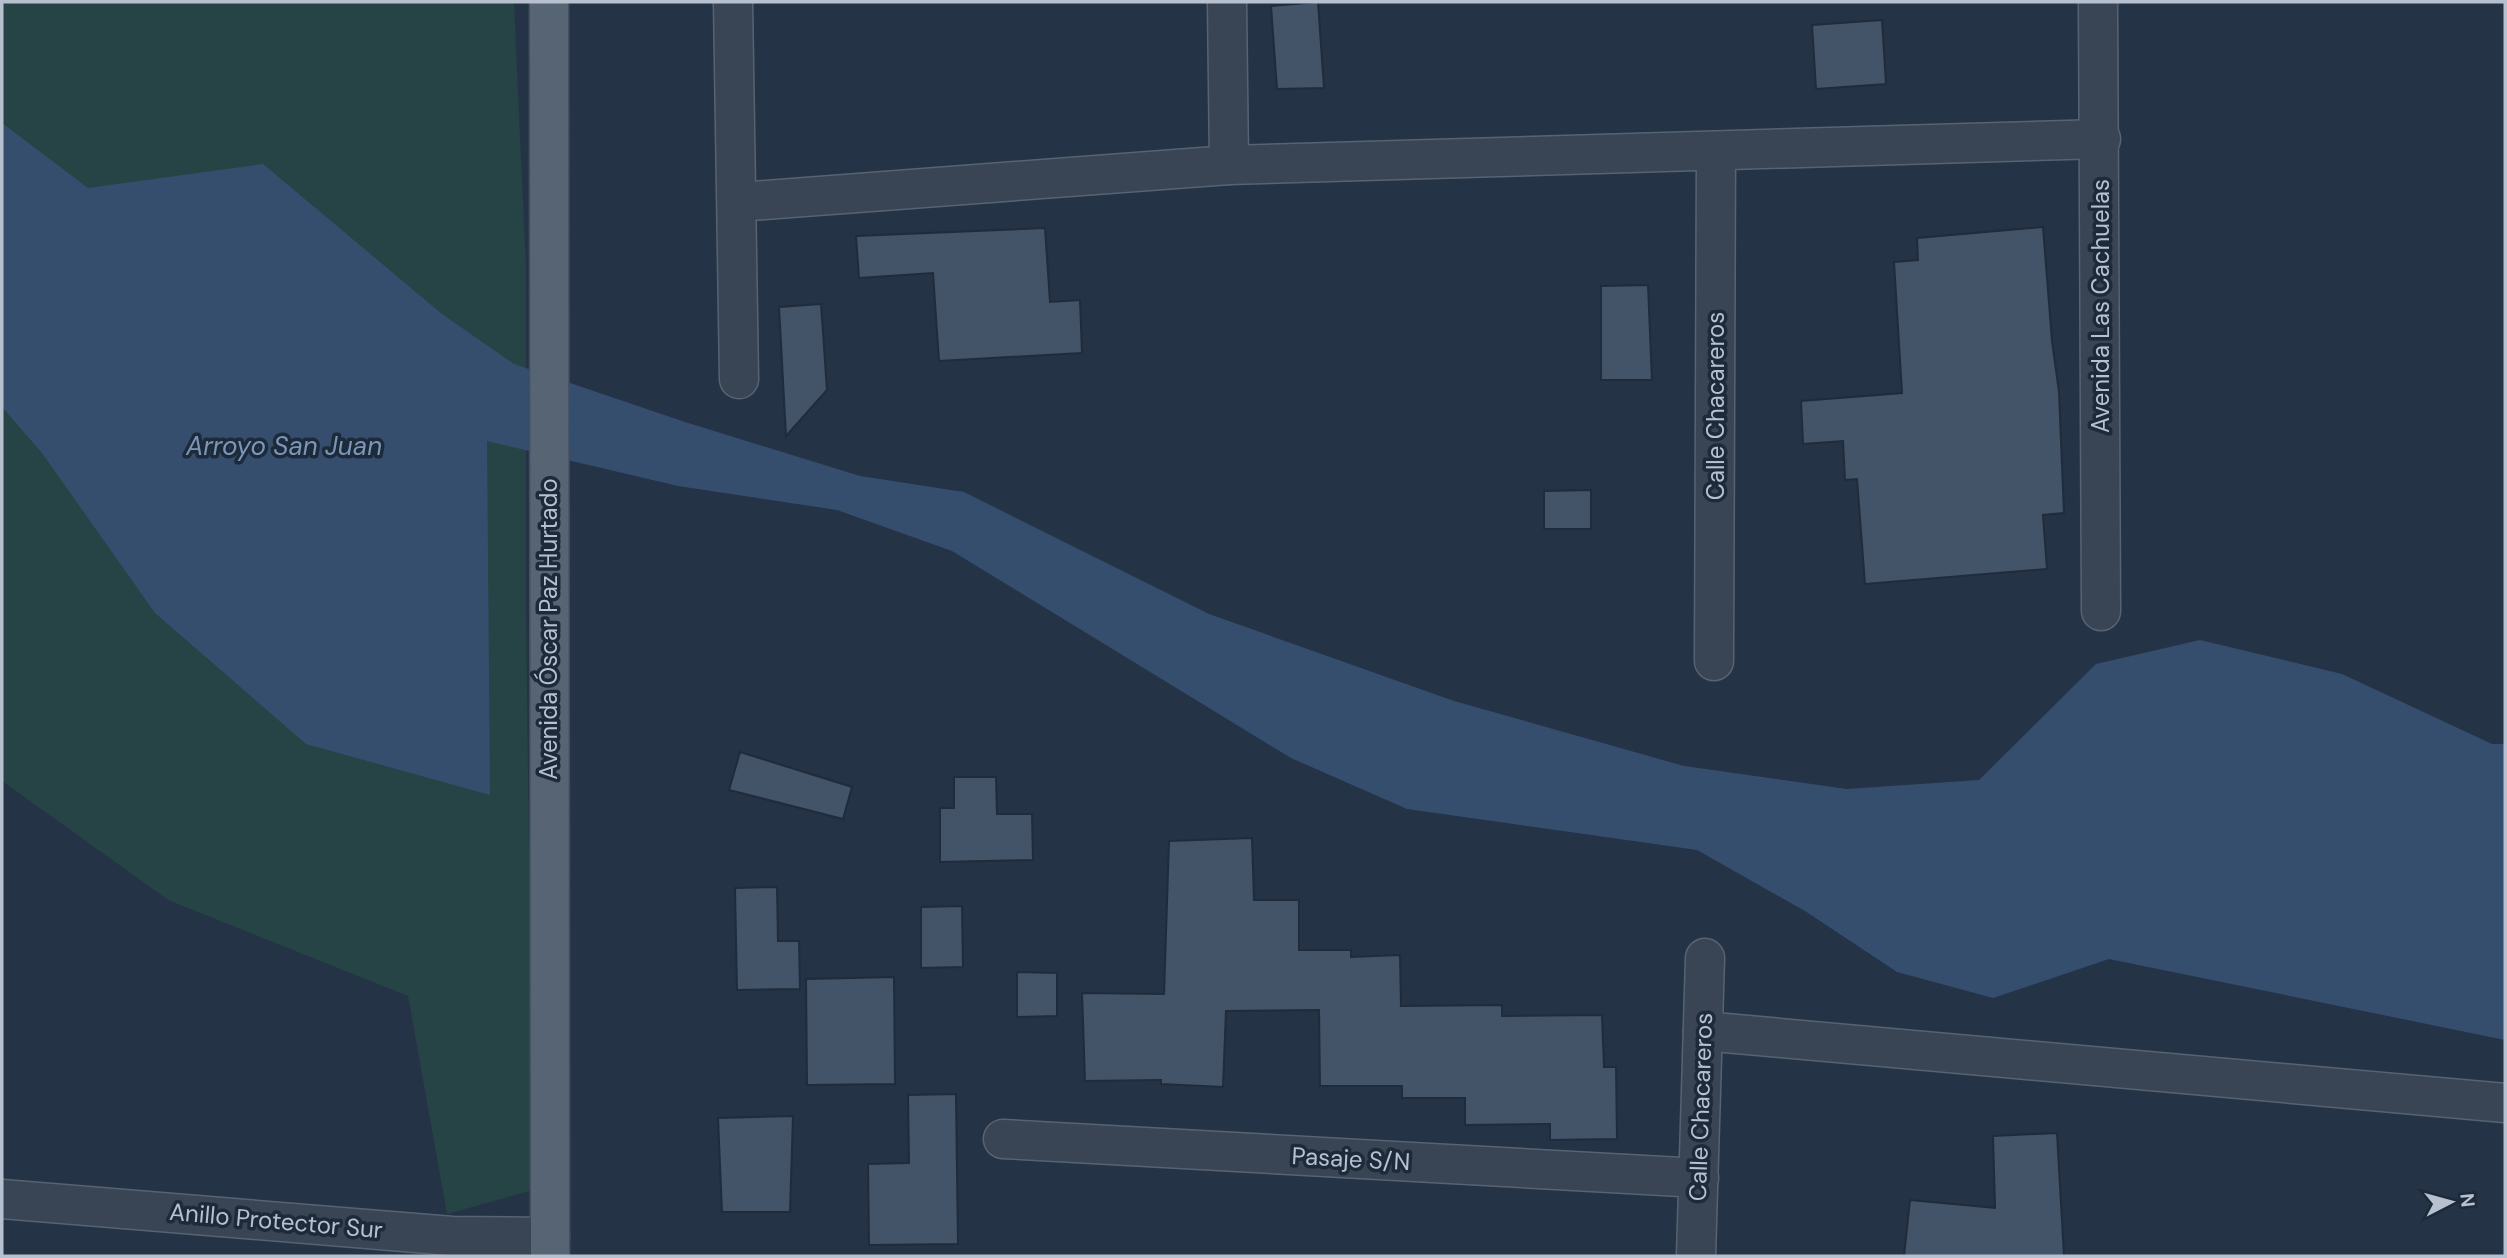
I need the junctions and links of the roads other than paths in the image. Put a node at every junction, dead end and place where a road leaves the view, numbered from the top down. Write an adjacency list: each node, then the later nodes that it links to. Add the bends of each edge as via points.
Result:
1 (549, 2): 18 (main road, Avenida Óscar Paz Hurtado)
2 (733, 2): 8 (street)
3 (1227, 2): 7 (street)
4 (2098, 2): 5 (street, Avenida Las Cachuelas)
5 (2101, 139): 6 (street); 10 (street, Avenida Las Cachuelas)
6 (1716, 151): 7 (street); 11 (street, Calle Chacareros)
7 (1229, 165): 8 (street)
8 (738, 202): 9 (street)
9 (739, 379)
10 (2101, 611)
11 (1714, 661)
12 (1705, 958): 13 (street, Calle Chacareros)
13 (1703, 1031): 14 (street); 16 (street, Calle Chacareros)
14 (2505, 1103)
15 (1003, 1139): 16 (street, Pasaje S/N)
16 (1699, 1178): 19 (street, Calle Chacareros)
17 (2, 1199): 18 (street, Anillo Protector Sur)
18 (550, 1247)
19 (1696, 1256)

